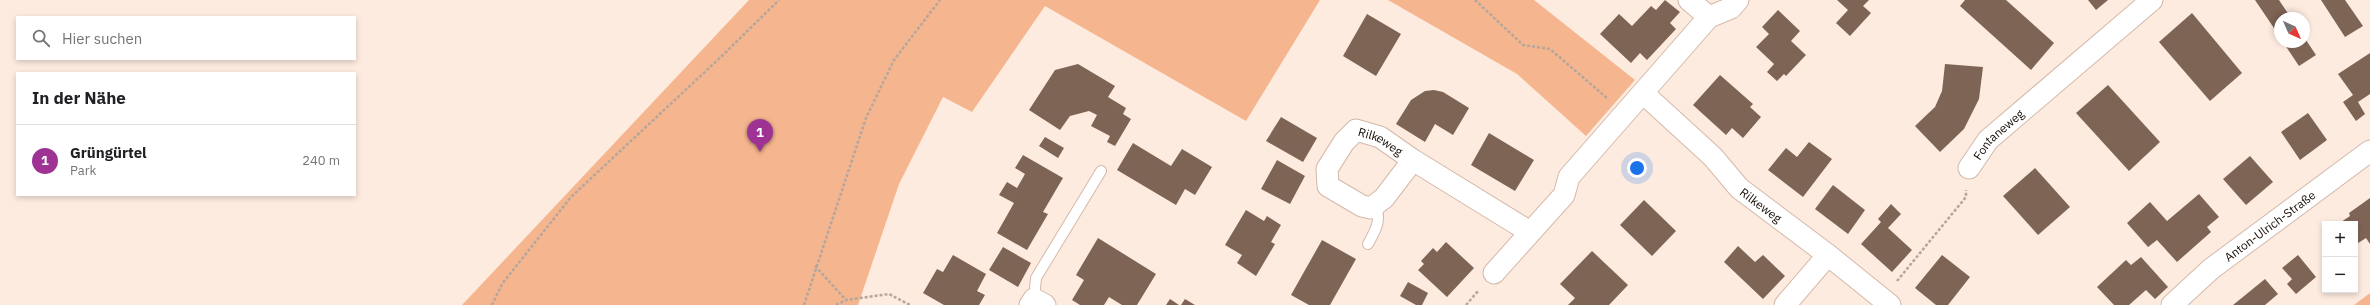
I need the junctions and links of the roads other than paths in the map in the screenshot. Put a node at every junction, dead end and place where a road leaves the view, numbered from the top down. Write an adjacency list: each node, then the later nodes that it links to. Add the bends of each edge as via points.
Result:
1 (1689, 0): 4 (street)
2 (1738, 0): 4 (street, via 1731,8)
3 (2152, 0): 8 (street, Fontaneweg, via 1988,140)
4 (1709, 17): 5 (street)
5 (1643, 93): 11 (street, via 1569,178 1564,195); 13 (street, Rilkeweg, via 1713,157 1739,188)
6 (2370, 151): 18 (street, Anton-Ulrich-Straße, via 2211,269)
7 (1413, 160): 10 (street, Rilkeweg, via 1384,198); 10 (street, Rilkeweg, via 1380,137 1356,130 1344,142 1327,169 1328,186 1362,206 1371,208); 11 (street, Rilkeweg)
8 (1969, 168)
9 (1101, 170): 16 (lane, via 1036,278)
10 (1375, 204): 12 (lane, via 1379,213 1379,224)
11 (1530, 232): 14 (street)
12 (1368, 244)
13 (1828, 255): 15 (street, Rilkeweg); 17 (street)
14 (1494, 273)
15 (1887, 302)
16 (1036, 303)
17 (1785, 305)
18 (2172, 305)

